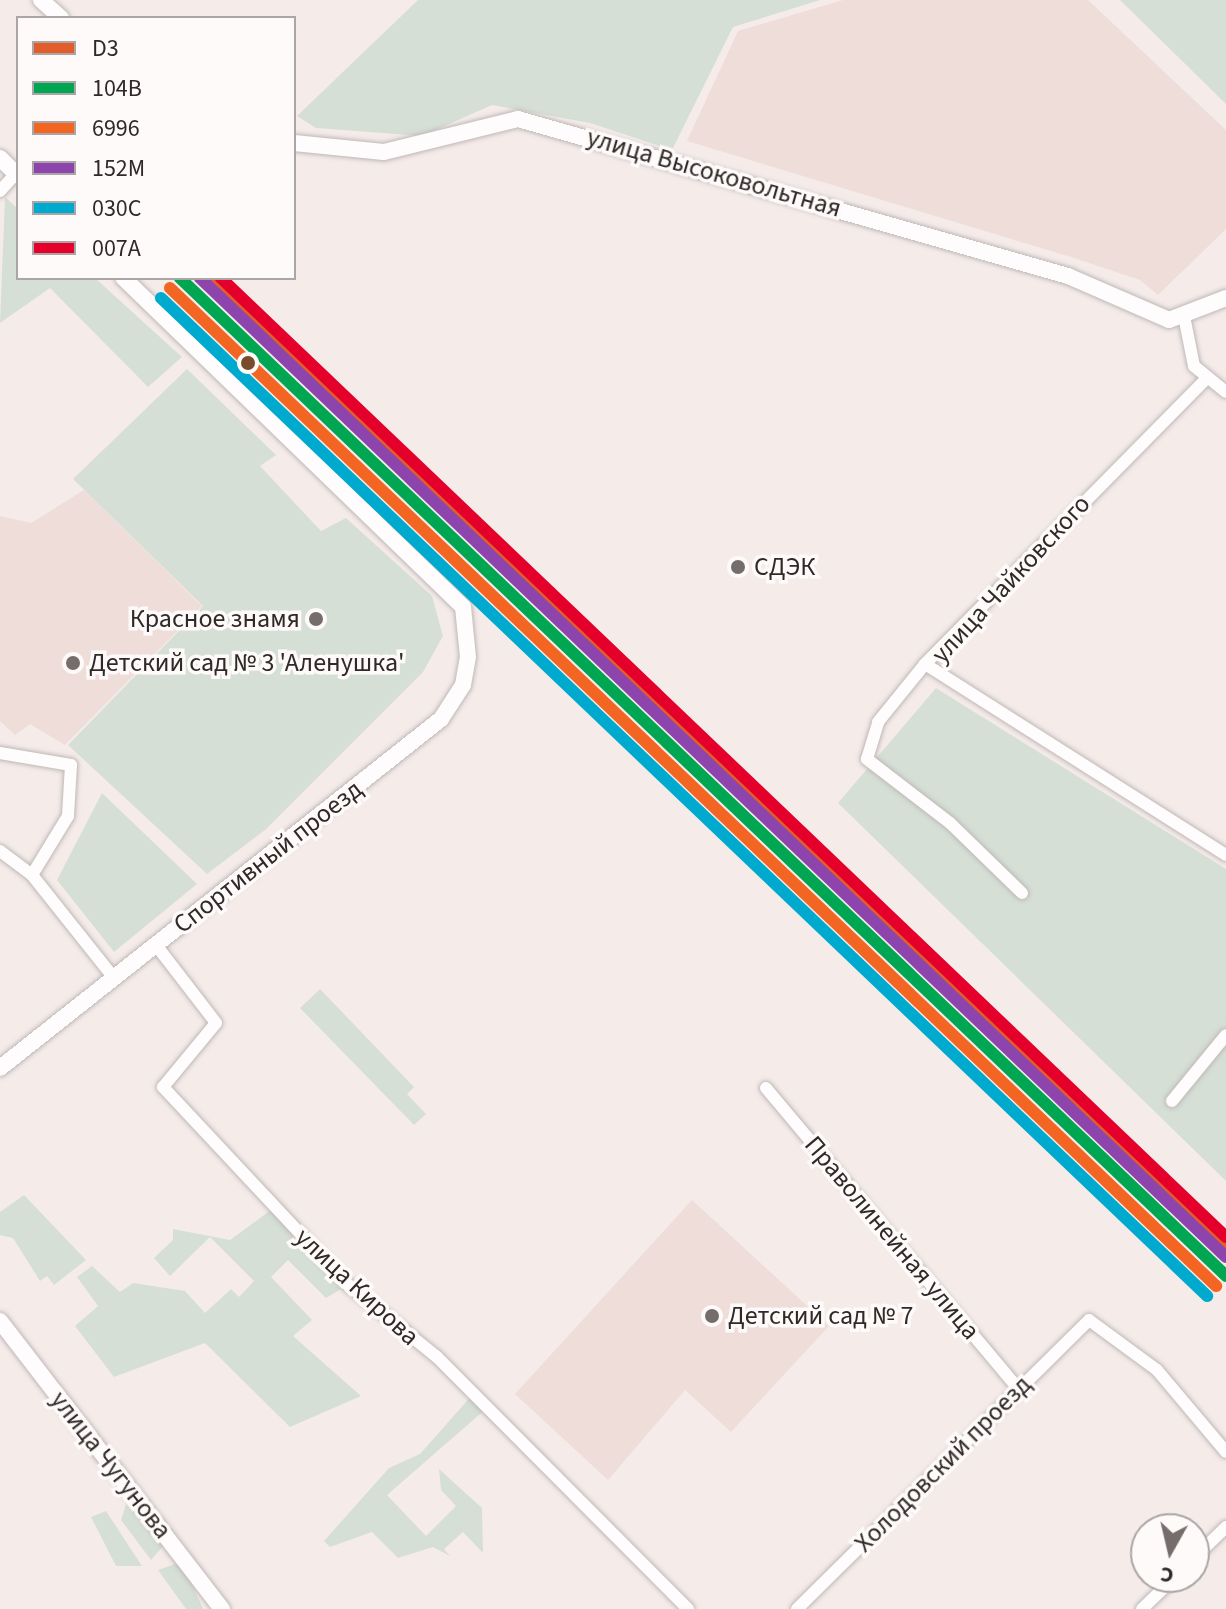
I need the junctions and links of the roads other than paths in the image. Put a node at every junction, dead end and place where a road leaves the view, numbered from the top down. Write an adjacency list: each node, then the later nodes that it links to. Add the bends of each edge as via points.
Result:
1 (41, 0): 2 (main road)
2 (59, 16)
3 (296, 143): 10 (main road, улица Высоковольтная, via 384,152 518,119 1068,276 1169,320)
4 (0, 158): 5 (main road)
5 (16, 174)
6 (16, 176): 7 (street)
7 (0, 191)
8 (125, 280): 19 (main road, Спортивный проезд, via 463,607 470,633 463,685 441,719)
9 (1226, 298): 10 (main road)
10 (1184, 316): 11 (street, via 1194,366)
11 (1205, 380): 12 (street); 13 (street, улица Чайковского)
12 (1226, 392)
13 (925, 664): 16 (street, улица Чайковского); 18 (street, via 878,722 867,759 950,823)
14 (0, 753): 17 (street, via 71,765 68,816)
15 (0, 851): 17 (street)
16 (1226, 855)
17 (32, 875): 20 (street)
18 (1022, 893)
19 (156, 945): 20 (main road, Спортивный проезд); 32 (street, улица Кирова, via 216,1023 163,1087 348,1285 437,1357)
20 (114, 978): 22 (main road, Спортивный проезд)
21 (1226, 1035): 24 (street)
22 (0, 1068)
23 (766, 1088): 26 (street, Праволинейная улица)
24 (1172, 1101)
25 (0, 1321): 31 (main road, улица Чугунова)
26 (1018, 1388): 27 (street, Холодовский проезд, via 1089,1320 1157,1370); 33 (street, Холодовский проезд)
27 (1226, 1452)
28 (1226, 1527): 29 (street)
29 (1210, 1542)
30 (1158, 1593): 34 (street)
31 (222, 1609)
32 (688, 1609)
33 (797, 1609)
34 (1142, 1609)

